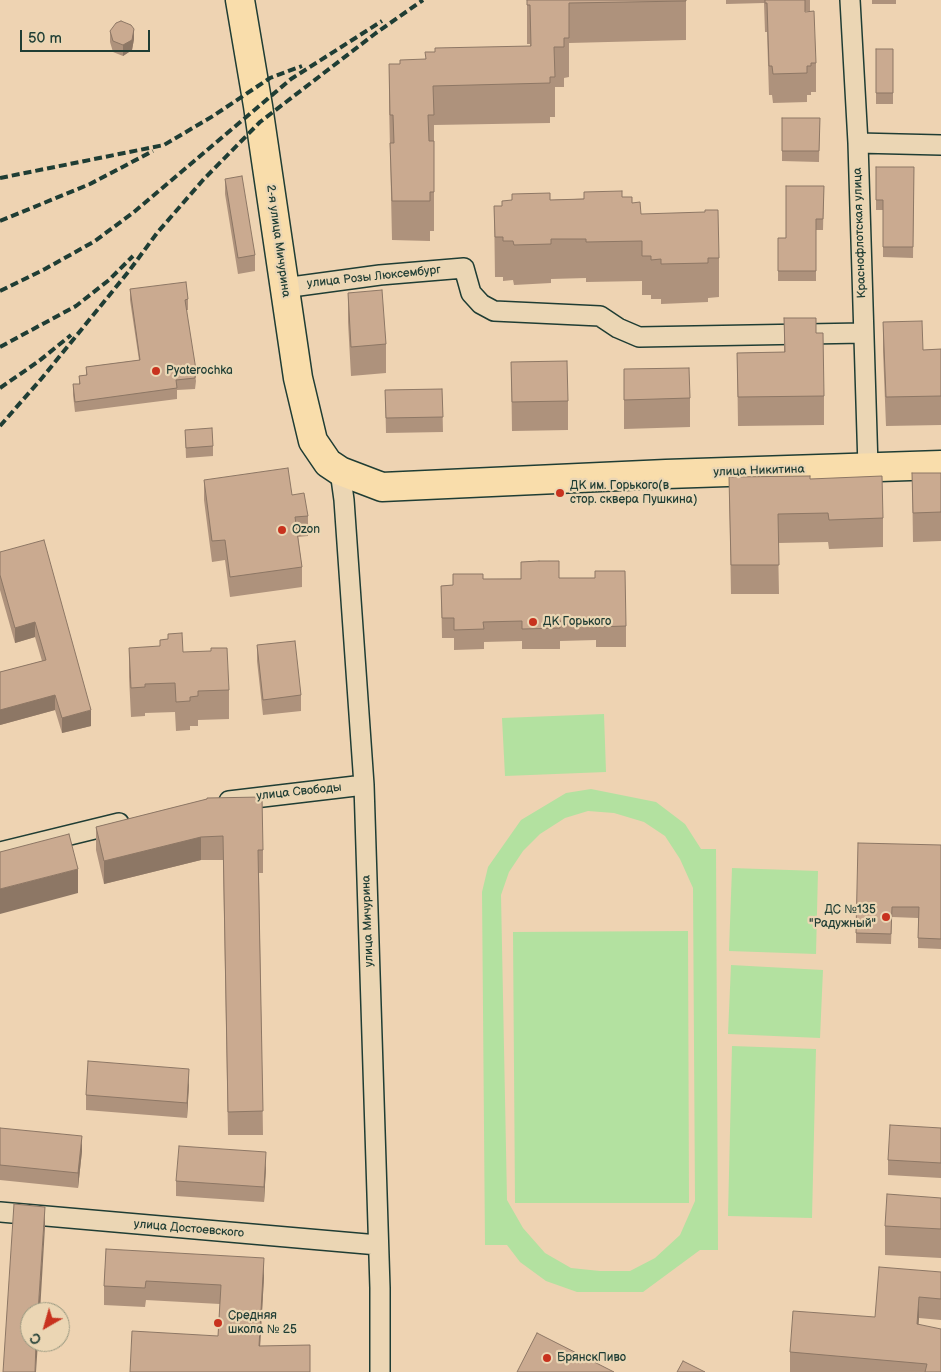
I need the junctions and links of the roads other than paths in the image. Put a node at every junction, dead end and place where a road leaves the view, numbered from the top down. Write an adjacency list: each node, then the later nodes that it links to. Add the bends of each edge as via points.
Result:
1 (240, 0): 5 (main road, 2-я улица Мичурина)
2 (850, 0): 3 (street, Краснофлотская улица)
3 (858, 142): 4 (street); 6 (street, Краснофлотская улица)
4 (941, 145)
5 (284, 288): 6 (street, улица Розы Люксембург, via 464,268 471,293 480,304 494,311 600,316 639,337); 9 (main road, 2-я улица Мичурина, via 309,429 328,463)
6 (863, 333): 8 (street, Краснофлотская улица)
7 (941, 465): 8 (main road, улица Никитина)
8 (868, 467): 9 (main road, улица Никитина, via 382,487)
9 (340, 471): 10 (street, улица Мичурина)
10 (364, 785): 11 (street, улица Свободы); 15 (street, улица Мичурина)
11 (210, 804)
12 (135, 819): 13 (street)
13 (0, 852)
14 (0, 1212): 15 (street, улица Достоевского)
15 (378, 1245): 16 (street, улица Мичурина)
16 (380, 1372)

